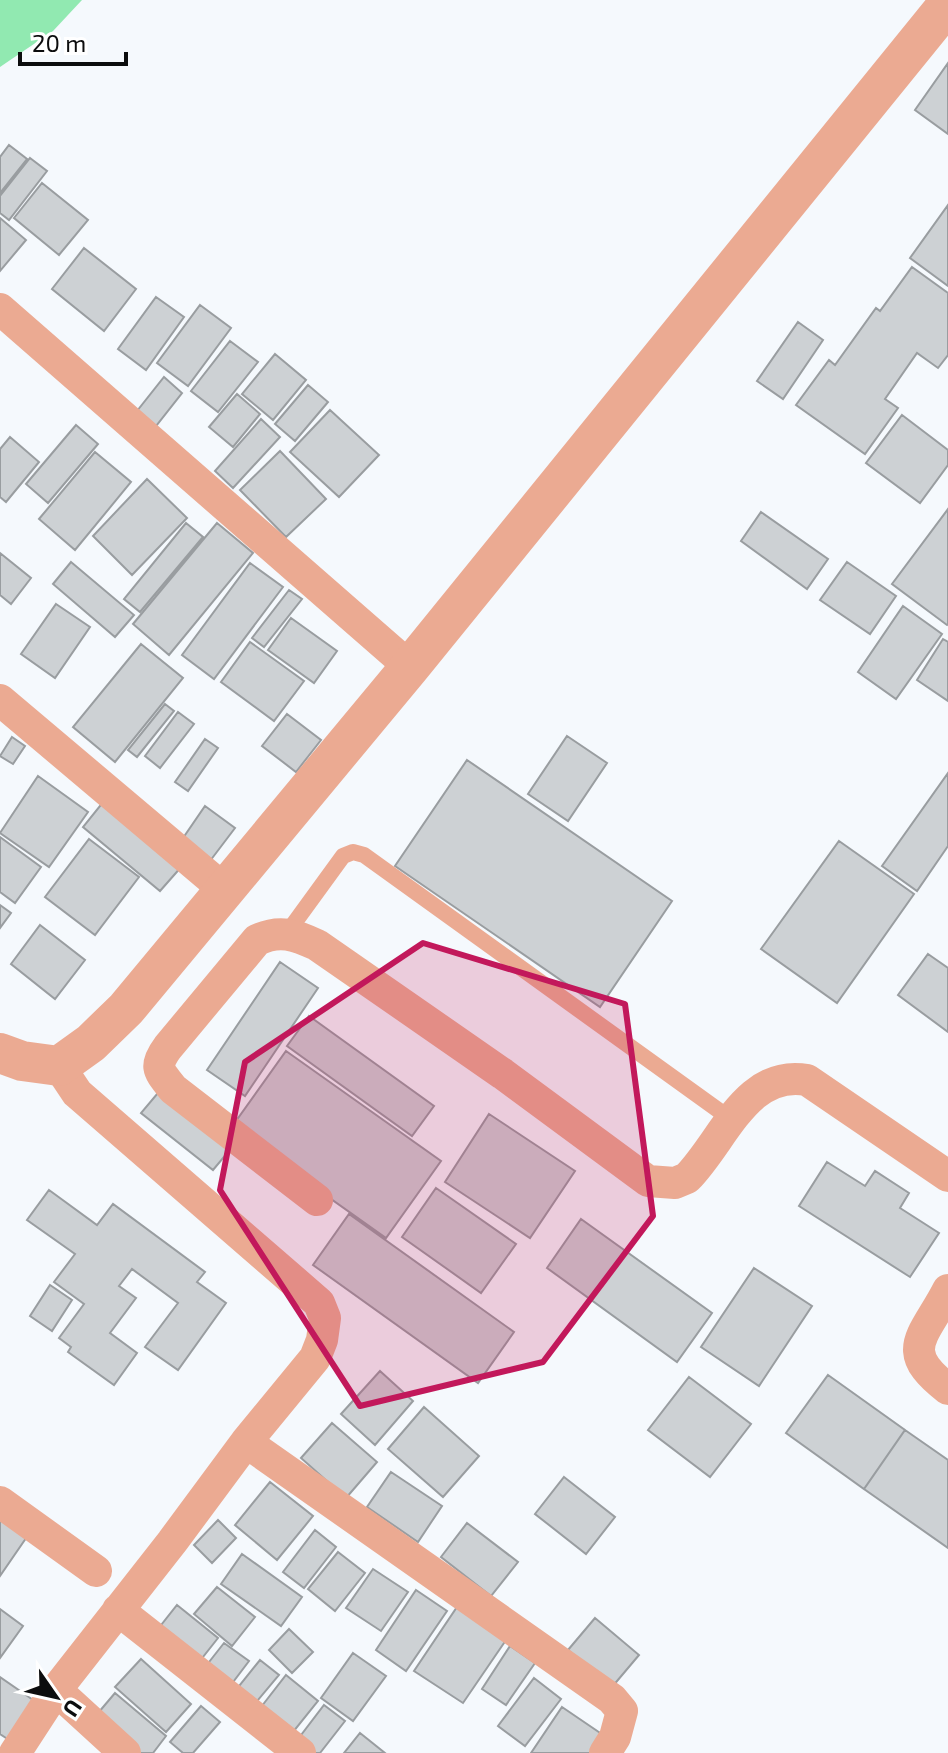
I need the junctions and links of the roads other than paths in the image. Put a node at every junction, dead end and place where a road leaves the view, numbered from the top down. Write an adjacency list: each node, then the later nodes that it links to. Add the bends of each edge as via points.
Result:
1 (948, 4): 3 (street)
2 (1, 311): 3 (street)
3 (410, 667): 5 (street)
4 (0, 700): 5 (street)
5 (225, 890): 8 (street, via 126,1009)
6 (287, 933): 9 (street, via 317,945 648,1181 675,1183 687,1178); 9 (lane, via 343,856 358,852); 11 (street, via 257,940 159,1059 160,1072 173,1089)
7 (0, 1053): 8 (street)
8 (59, 1066): 14 (street, via 77,1093 319,1303 325,1318 315,1358)
9 (732, 1120): 10 (street, via 762,1087 792,1077 807,1080)
10 (948, 1176)
11 (317, 1200)
12 (948, 1290): 13 (street, via 920,1341 918,1356)
13 (948, 1389)
14 (246, 1442): 17 (street); 22 (street, via 612,1699 622,1711)
15 (0, 1502): 16 (street)
16 (96, 1571)
17 (118, 1610): 18 (street); 21 (street)
18 (56, 1690): 19 (street); 20 (street)
19 (15, 1753)
20 (125, 1753)
21 (300, 1753)
22 (605, 1753)

